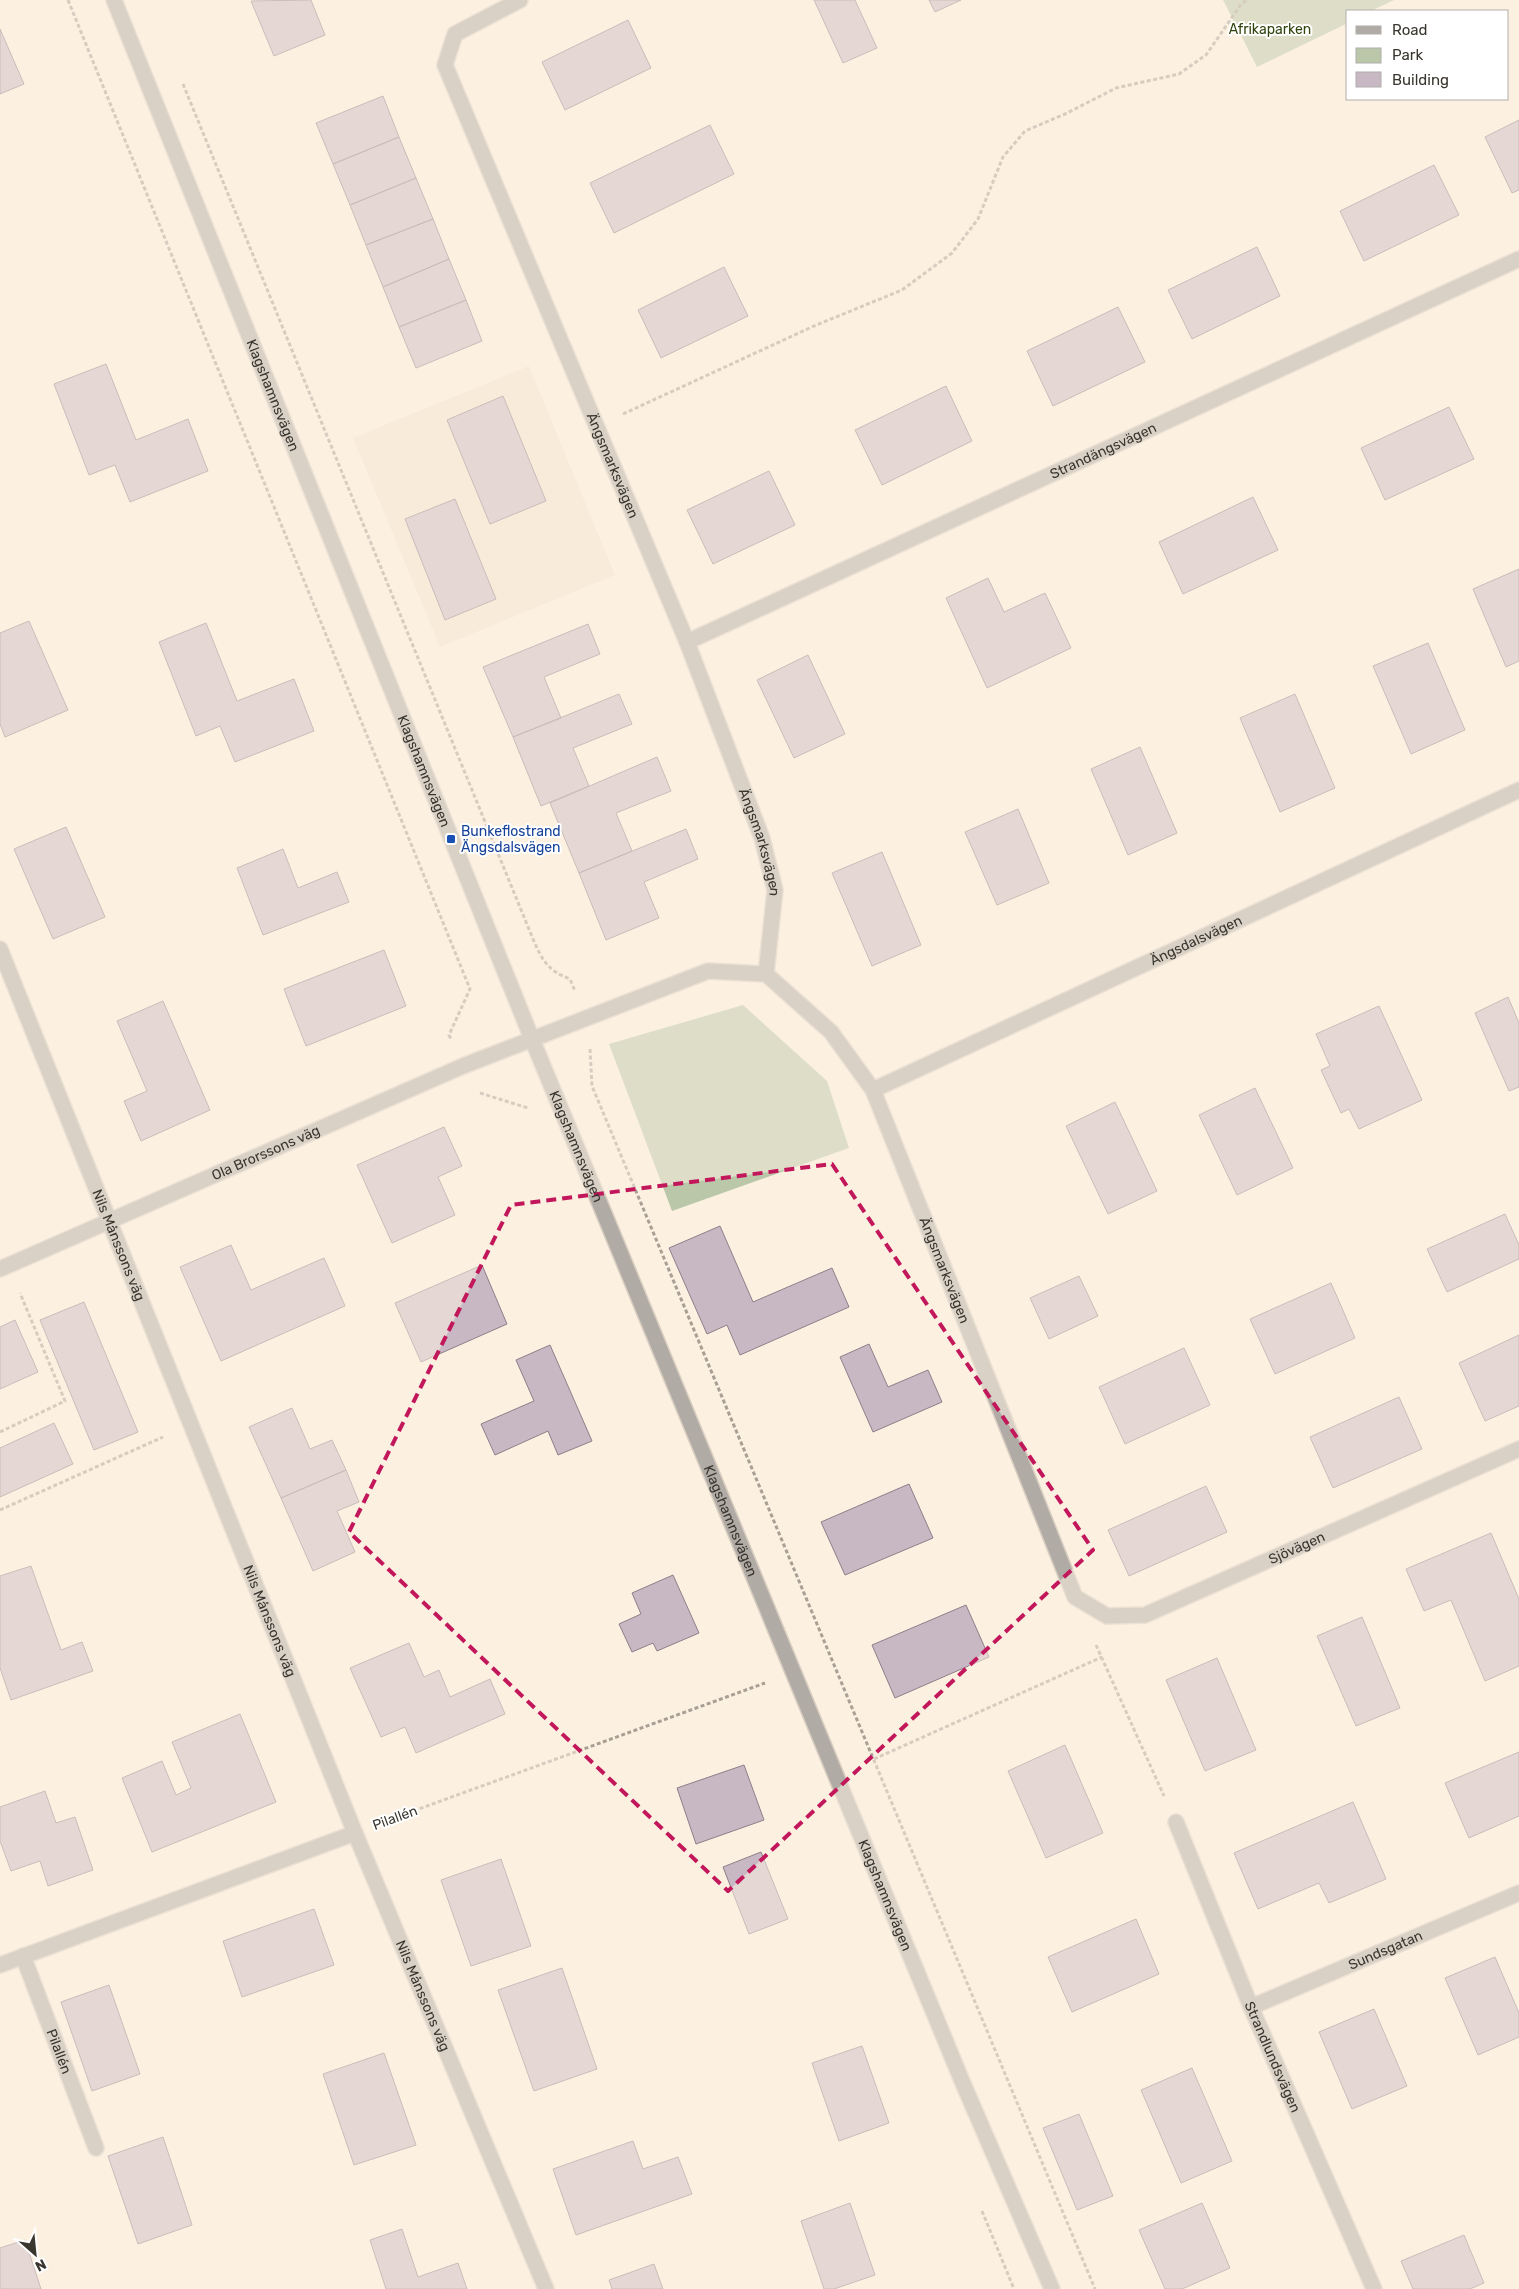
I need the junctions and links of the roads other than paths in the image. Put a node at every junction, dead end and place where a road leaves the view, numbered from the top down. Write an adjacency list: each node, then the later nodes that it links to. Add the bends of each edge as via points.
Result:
1 (114, 0): 8 (street, Klagshamnsvägen)
2 (520, 0): 4 (street, Ängsmarksvägen, via 455,34 445,65)
3 (1519, 259): 4 (street, Strandängsvägen)
4 (687, 642): 7 (street, Ängsmarksvägen, via 762,838 775,890)
5 (1519, 790): 9 (street, Ängsdalsvägen)
6 (0, 950): 10 (street, Nils Månssons väg)
7 (766, 974): 8 (street, via 708,971); 9 (street, Ängsmarksvägen, via 830,1032)
8 (532, 1039): 10 (street, Ola Brorssons väg); 22 (street, Klagshamnsvägen, via 962,2081)
9 (873, 1090): 13 (street, Ängsmarksvägen)
10 (109, 1220): 11 (street, Ola Brorssons väg); 15 (street, Nils Månssons väg)
11 (4, 1267)
12 (1519, 1449): 13 (street, Sjövägen, via 1145,1615 1107,1616)
13 (1075, 1597)
14 (1176, 1822): 19 (street, Strandlundsvägen)
15 (355, 1833): 17 (street, Pilallén); 21 (street, Nils Månssons väg)
16 (1519, 1893): 19 (street, Sundsgatan)
17 (23, 1956): 18 (street, Pilallén); 20 (street, Pilallén)
18 (0, 1965)
19 (1251, 2007): 23 (street, Strandlundsvägen)
20 (96, 2148)
21 (546, 2289)
22 (1052, 2289)
23 (1374, 2289)

